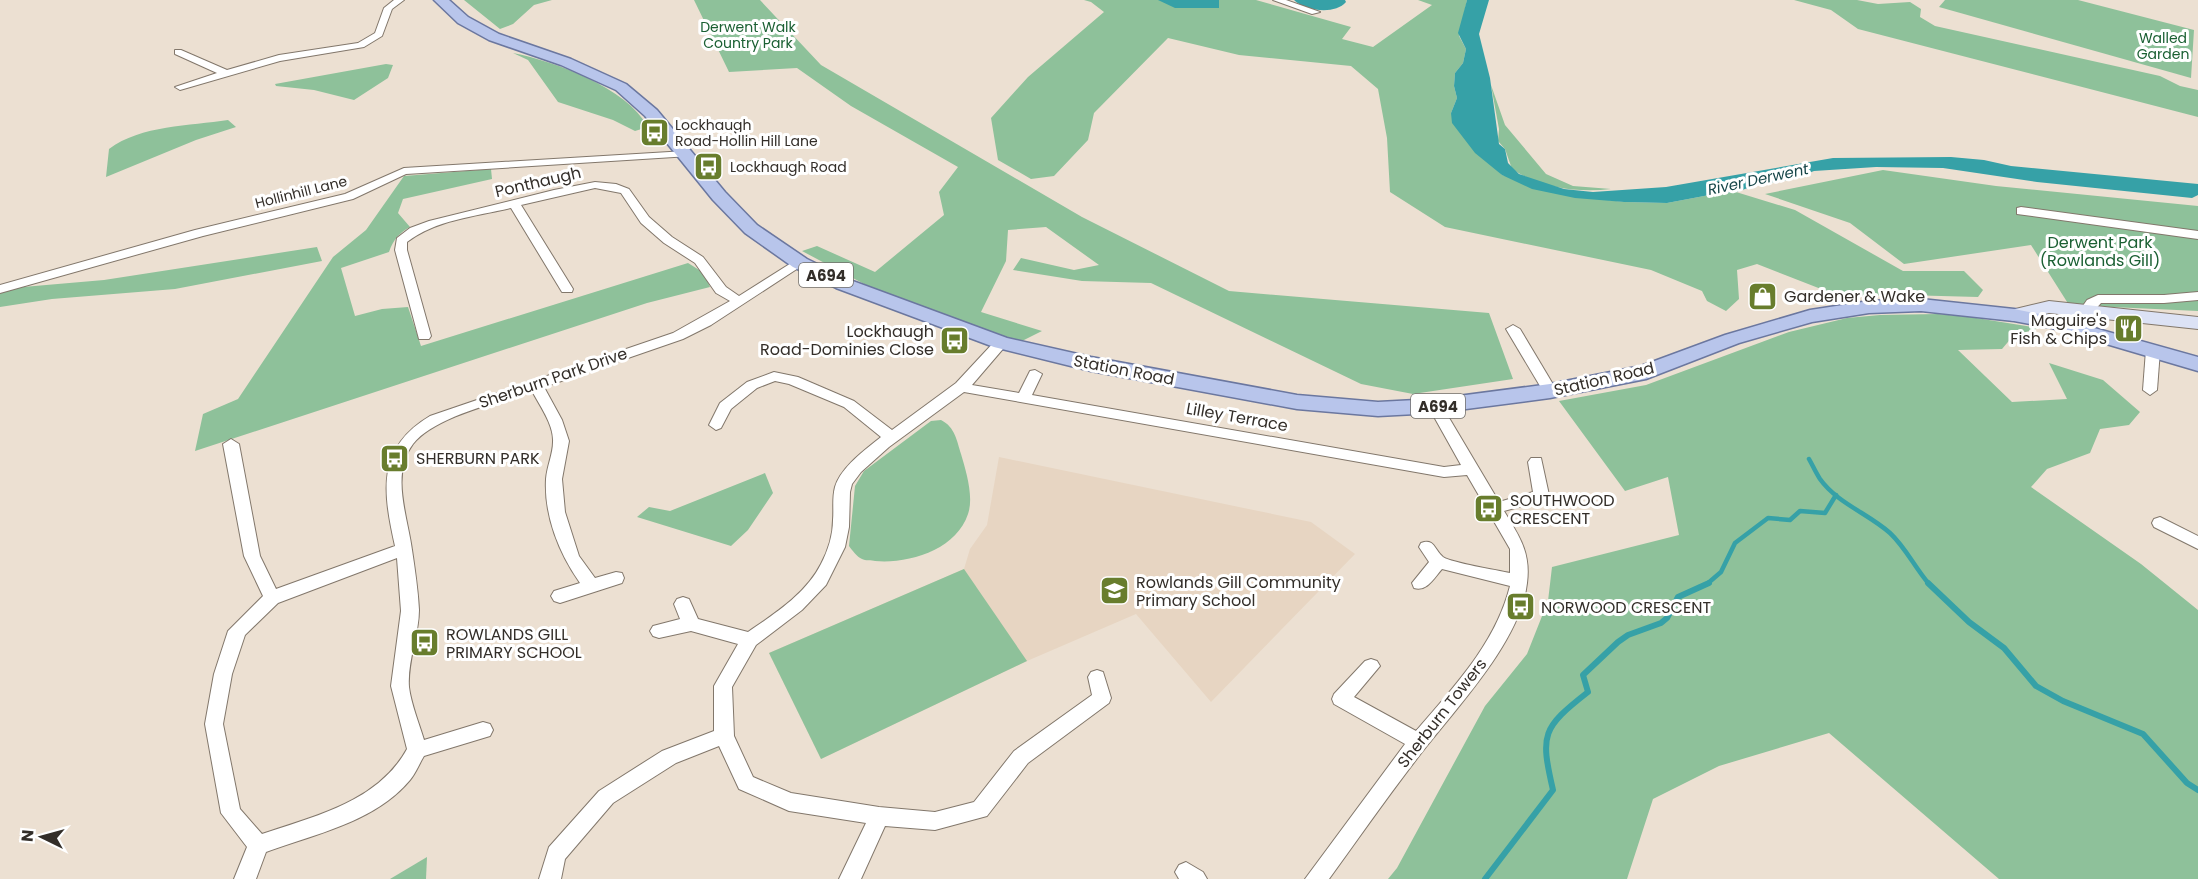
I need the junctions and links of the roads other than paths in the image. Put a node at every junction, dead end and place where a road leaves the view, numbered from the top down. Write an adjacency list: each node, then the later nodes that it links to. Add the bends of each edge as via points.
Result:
1 (400, 0): 6 (street, via 388,8 379,34 369,41)
2 (441, 0): 8 (main road, A694, via 463,20 494,38 621,87 651,113)
3 (1277, 0): 4 (street)
4 (1315, 12)
5 (178, 52): 6 (street)
6 (225, 73): 7 (street)
7 (180, 87)
8 (686, 154): 12 (main road, A694, via 751,229); 13 (street, Hollinhill Lane, via 404,171 349,197 199,233)
9 (515, 204): 14 (street); 16 (street, Ponthaugh, via 595,186 616,187 625,191 645,220 699,260 721,290); 21 (street, Ponthaugh, via 433,224 401,241)
10 (2021, 211): 11 (street)
11 (2198, 235)
12 (800, 263): 16 (street, Sherburn Park Drive); 22 (main road, A694, via 843,284)
13 (0, 289)
14 (567, 289)
15 (2198, 296): 17 (street, via 2098,299)
16 (739, 301): 26 (street, Sherburn Park Drive, via 678,336)
17 (2087, 310): 18 (main road); 19 (main road)
18 (2059, 315): 23 (main road, Station Road / A694); 29 (main road, Station Road / A694, via 2014,315 1921,305 1847,310 1770,327 1646,372)
19 (2198, 323)
20 (1513, 329): 29 (street)
21 (424, 336)
22 (1001, 344): 27 (street); 31 (main road, Station Road / A694, via 1297,402 1378,409)
23 (2153, 350): 24 (main road, Station Road / A694); 28 (street)
24 (2198, 364)
25 (1035, 374): 30 (street)
26 (536, 384): 41 (street, Sherburn Park Drive, via 422,424 402,444 397,458 394,502); 46 (street, via 561,441 554,479 564,538 571,558)
27 (960, 387): 30 (street, Lilley Terrace); 33 (street)
28 (2150, 390)
29 (1550, 391): 31 (main road, Station Road / A694)
30 (1023, 398): 36 (street, Lilley Terrace, via 1444,472)
31 (1435, 406): 36 (street, Sherburn Towers)
32 (716, 425): 33 (street, via 725,406 752,384 774,376 849,404)
33 (892, 438): 52 (street, via 863,461 843,484 841,527 832,564 813,591)
34 (231, 444): 48 (street, via 252,556)
35 (1536, 462): 37 (street, via 1541,495)
36 (1472, 469): 37 (street, Sherburn Towers)
37 (1496, 508): 44 (street, Sherburn Towers, via 1518,549)
38 (2160, 523): 39 (street)
39 (2198, 543)
40 (1427, 547): 42 (street)
41 (404, 549): 48 (street); 58 (street, Sherburn Park Drive, via 410,611 400,686)
42 (1438, 562): 44 (street); 45 (street)
43 (616, 578): 46 (street)
44 (1519, 582): 57 (street, Sherburn Towers, via 1513,608 1486,657)
45 (1420, 583)
46 (591, 586): 47 (street)
47 (560, 596)
48 (272, 598): 60 (street, via 237,631 223,674 214,724 231,813)
49 (683, 604): 50 (street)
50 (691, 624): 51 (street); 52 (street)
51 (659, 631)
52 (750, 640): 56 (street, via 723,686)
53 (1371, 666): 57 (street, via 1341,699)
54 (1097, 677): 59 (street, via 1102,698 1021,757 980,810 935,821)
55 (483, 730): 58 (street)
56 (724, 736): 59 (street, via 746,783 789,802); 62 (street, via 669,757 606,797 556,854)
57 (1418, 742): 64 (street, Sherburn Towers)
58 (417, 750): 60 (street, via 403,774 378,798)
59 (879, 816): 63 (street)
60 (258, 845): 61 (street)
61 (245, 879)
62 (550, 879)
63 (850, 879)
64 (1316, 879)

